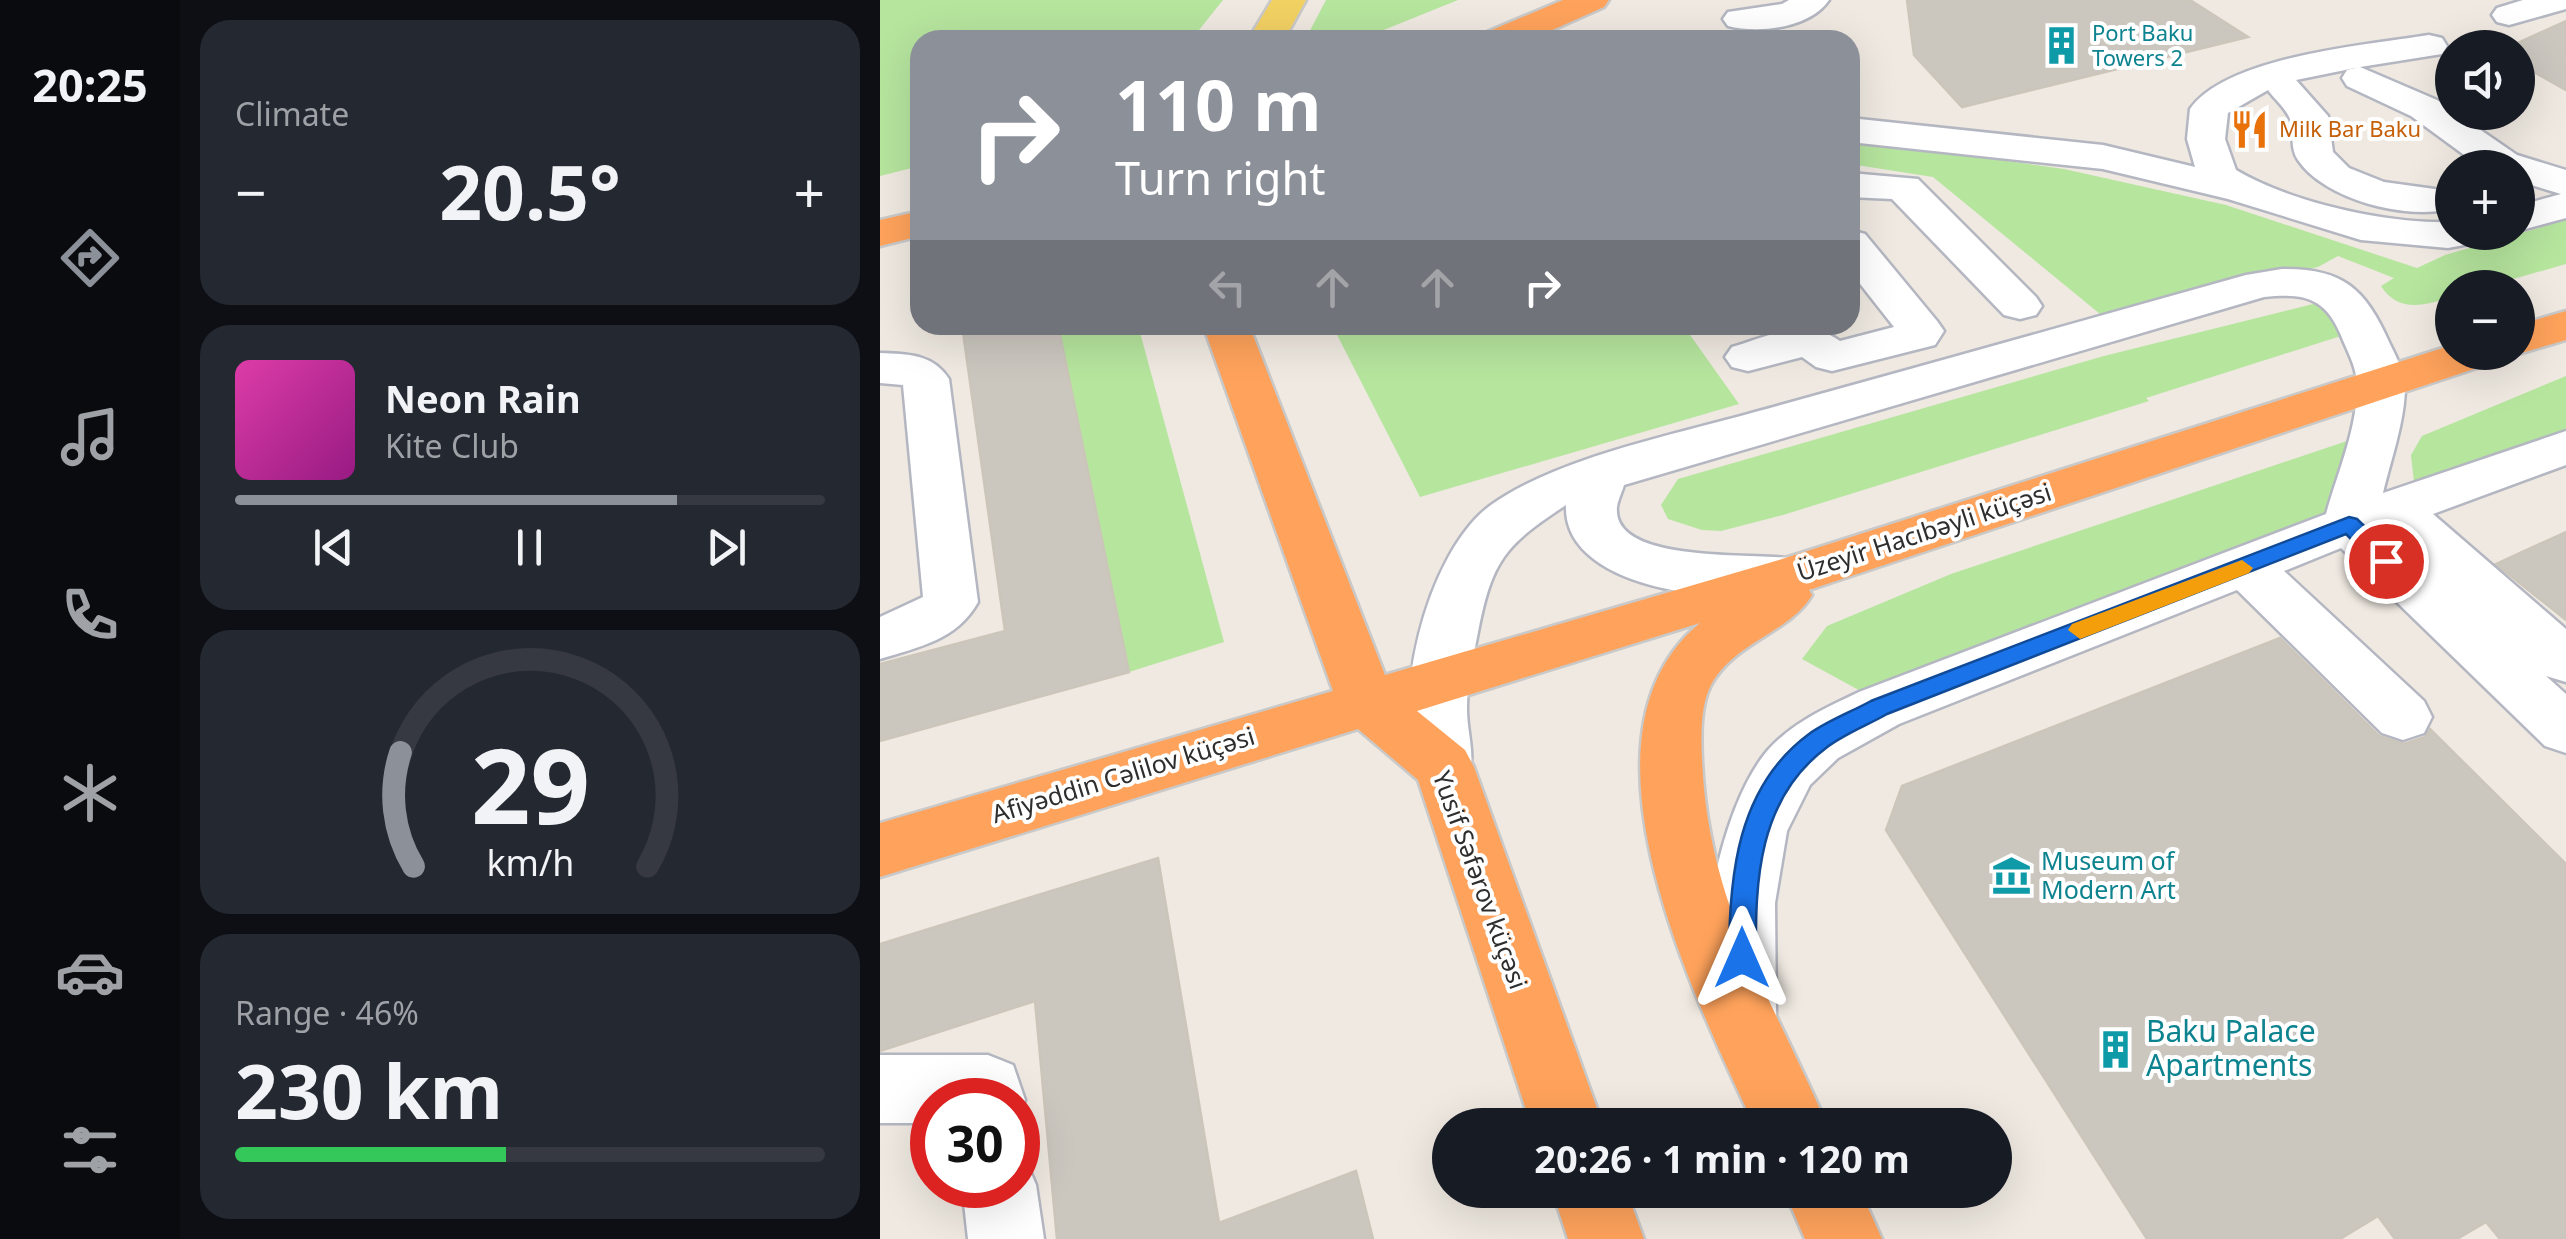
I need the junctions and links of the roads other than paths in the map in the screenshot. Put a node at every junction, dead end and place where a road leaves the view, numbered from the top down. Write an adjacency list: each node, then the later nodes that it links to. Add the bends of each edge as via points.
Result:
1 (1289, 0): 7 (main road)
2 (1592, 0): 8 (highway)
3 (1812, 0): 6 (street, via 1792,14)
4 (2560, 0): 5 (street)
5 (2509, 15)
6 (1730, 17)
7 (1272, 30)
8 (1523, 30)
9 (2360, 78): 10 (street, via 2437,52 2272,73); 11 (street); 14 (street, via 2419,104)
10 (2235, 88): 11 (street); 13 (street, via 2209,109)
11 (2291, 95): 13 (street); 17 (street, via 2310,116 2314,155)
12 (1860, 131): 15 (street, via 2103,157)
13 (2206, 139): 15 (street); 20 (street, via 2218,176)
14 (2486, 150)
15 (2146, 168): 20 (street)
16 (2535, 174): 18 (street)
17 (2336, 177): 21 (street, via 2378,193); 25 (street, via 2336,200)
18 (2566, 183)
19 (1860, 186): 29 (street, via 1904,188)
20 (2242, 190): 25 (street)
21 (2435, 198)
22 (2566, 205): 23 (street)
23 (2535, 214)
24 (910, 226): 26 (highway)
25 (2361, 227): 27 (street)
26 (880, 234)
27 (2435, 234)
28 (1860, 255): 33 (street, via 1921,331 1832,356)
29 (2020, 306)
30 (2566, 325): 34 (highway)
31 (1230, 335): 48 (highway, Yusif Səfərov küçəsi)
32 (1781, 335): 35 (street)
33 (1808, 335)
34 (2535, 335)
35 (1735, 341): 39 (street)
36 (2435, 366): 38 (highway, Üzeyir Hacıbəyli küçəsi)
37 (880, 368): 45 (street, via 911,369 926,379 951,602 940,616)
38 (2382, 383): 39 (street, via 2342,295 2298,279 2261,284); 42 (street); 44 (highway, Üzeyir Hacıbəyli küçəsi)
39 (1803, 418): 41 (street)
40 (2566, 447): 42 (street)
41 (1603, 474): 44 (street, via 1589,498 1590,521 1604,543 1626,557 1674,572 1722,576); 47 (street, via 1548,493 1506,520 1477,552 1460,585)
42 (2371, 517): 43 (street); 46 (street); 50 (street)
43 (2246, 566): 49 (street); 53 (street, via 1879,708 1818,741 1781,776 1757,821 1742,894)
44 (1805, 571): 47 (highway, Üzeyir Hacıbəyli küçəsi); 53 (highway, via 1787,594 1703,652 1682,684 1673,726 1673,816 1683,864)
45 (880, 638)
46 (2566, 661)
47 (1440, 679): 48 (highway, Üzeyir Hacıbəyli küçəsi); 51 (street)
48 (1366, 702): 51 (highway, Yusif Səfərov küçəsi); 52 (highway, Afiyəddin Cəlilov küçəsi)
49 (2402, 717)
50 (2566, 730)
51 (1444, 767): 56 (highway, Yusif Səfərov küçəsi)
52 (880, 850)
53 (1742, 1023): 57 (highway)
54 (880, 1090): 55 (street)
55 (910, 1090)
56 (1560, 1108)
57 (1782, 1108)
58 (1003, 1208): 61 (street)
59 (1595, 1208): 62 (highway)
60 (1829, 1208): 63 (highway)
61 (1006, 1239)
62 (1606, 1239)
63 (1844, 1239)

